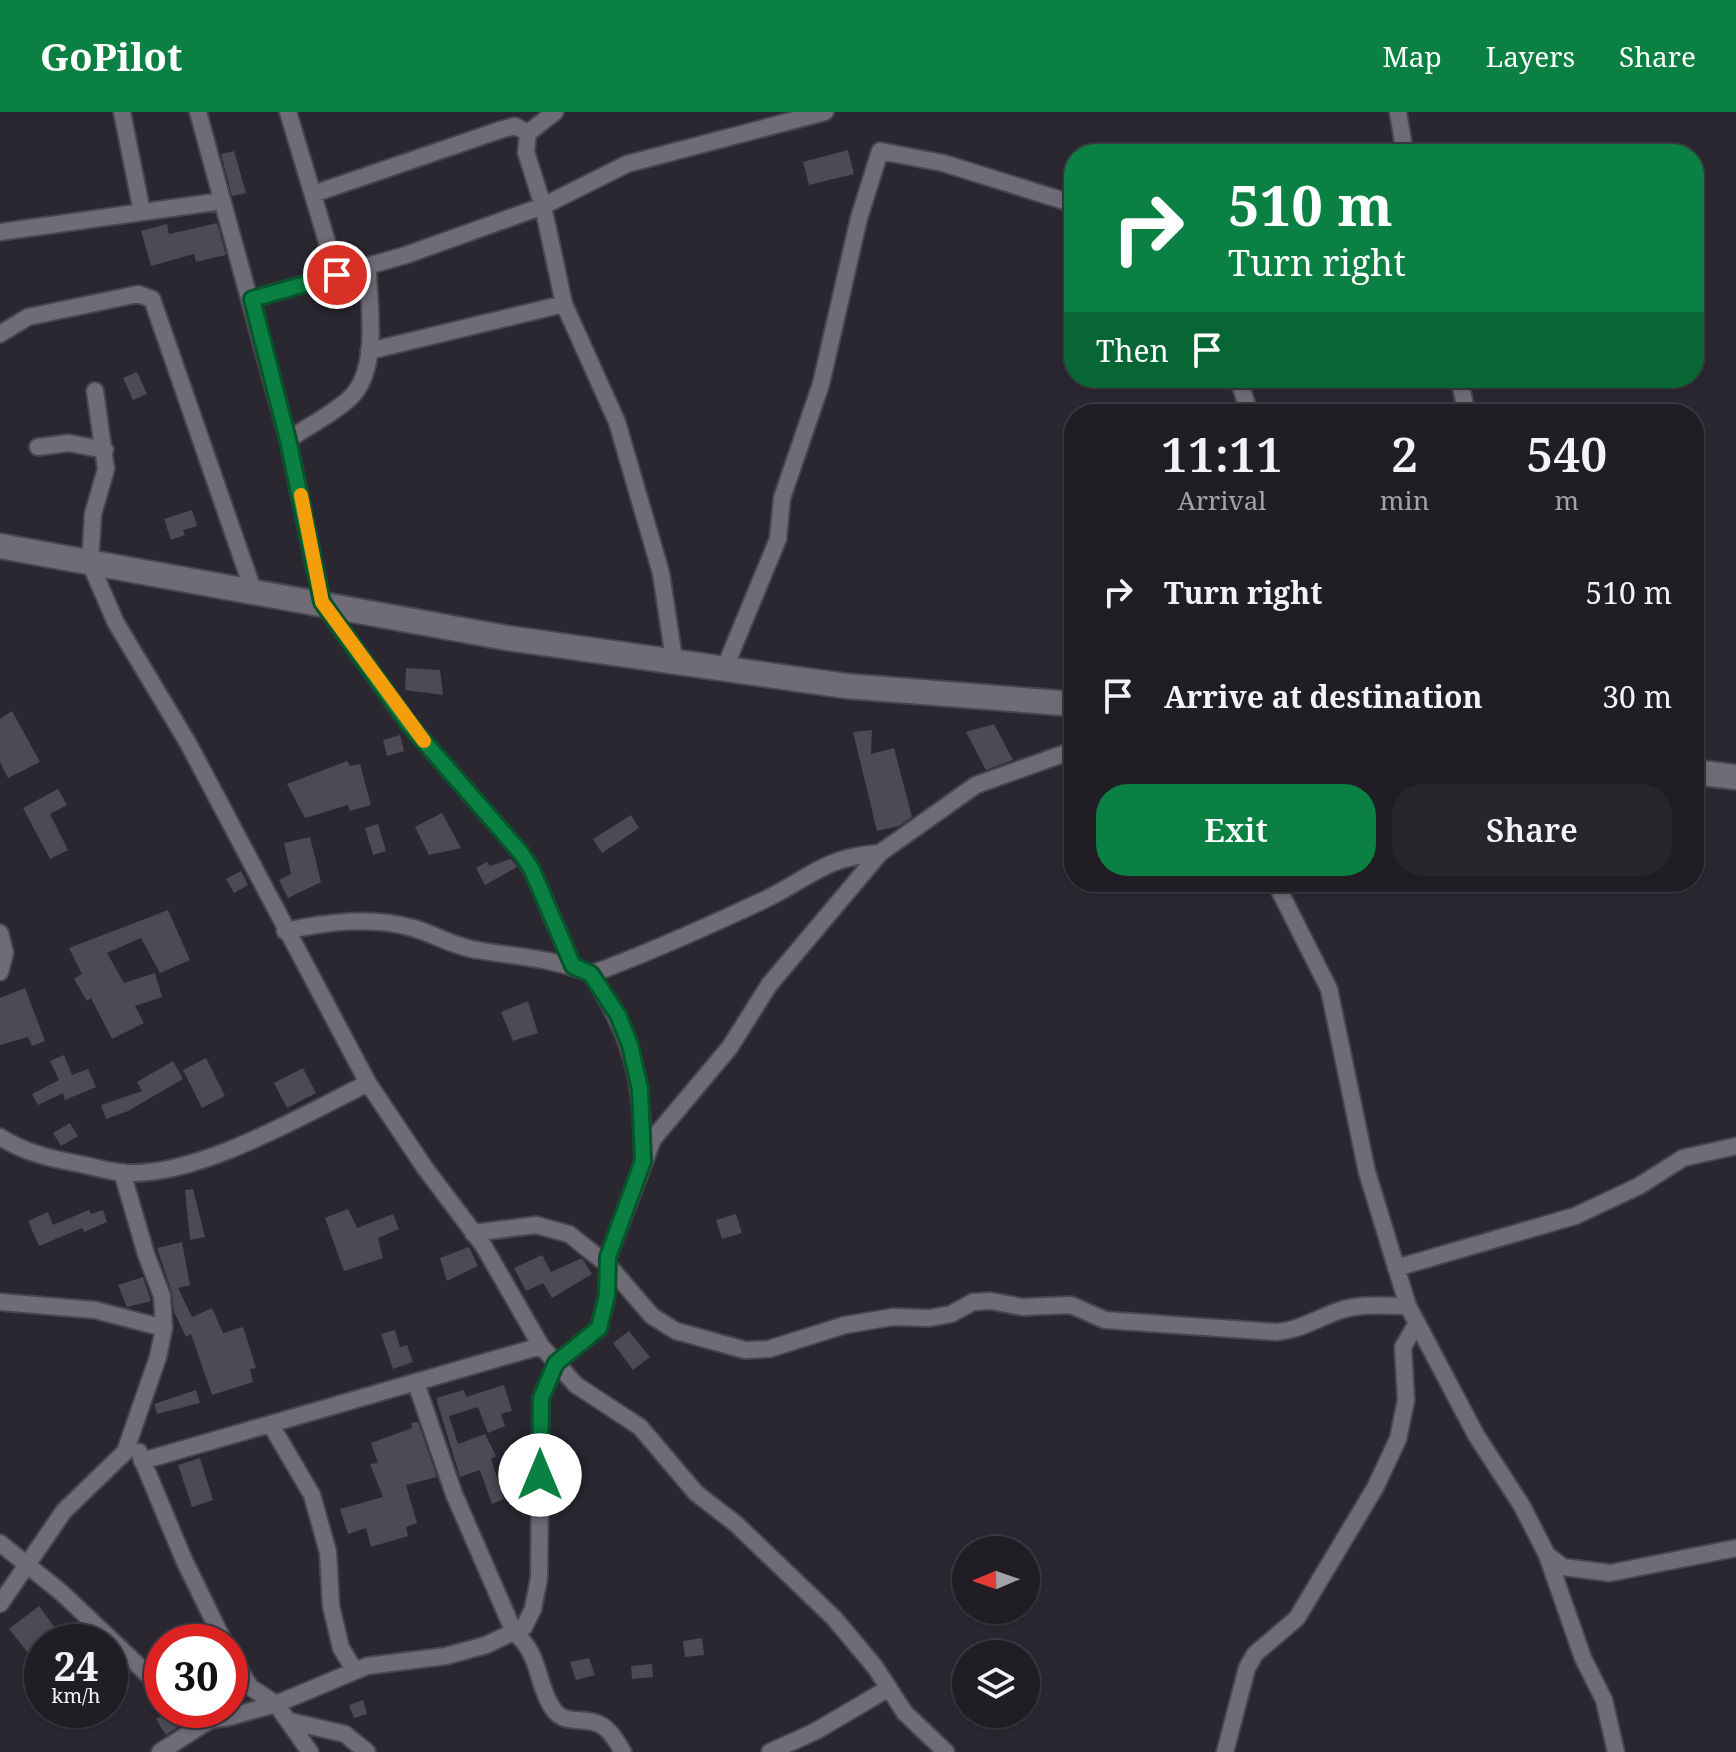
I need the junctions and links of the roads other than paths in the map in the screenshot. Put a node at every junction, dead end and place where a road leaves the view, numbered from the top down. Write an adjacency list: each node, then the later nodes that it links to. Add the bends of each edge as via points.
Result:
1 (122, 112): 13 (street)
2 (198, 112): 10 (street)
3 (288, 112): 9 (street)
4 (825, 112): 12 (street, via 627,164)
5 (1398, 112): 8 (street)
6 (551, 113): 7 (street)
7 (528, 133): 9 (street, via 515,126 500,130); 12 (street, via 526,152)
8 (1403, 144)
9 (313, 194): 16 (street)
10 (222, 201): 13 (street); 17 (street)
11 (1064, 201): 30 (street, via 943,163 880,151 852,245 821,384 782,498 778,539)
12 (543, 206): 15 (street); 18 (street)
13 (142, 212): 14 (street)
14 (0, 232)
15 (368, 266): 16 (street); 20 (street)
16 (337, 275): 17 (street)
17 (252, 299): 22 (street)
18 (564, 304): 20 (street); 29 (street, via 617,422 661,573)
19 (0, 334): 27 (street, via 28,317 138,294 152,299)
20 (369, 351): 22 (street, via 364,376 350,397)
21 (95, 391): 24 (street)
22 (288, 440): 28 (street)
23 (38, 447): 24 (street, via 69,443)
24 (105, 450): 26 (street)
25 (0, 546): 26 (street)
26 (90, 563): 27 (street); 37 (street, via 116,623 188,743)
27 (253, 590): 28 (street)
28 (322, 602): 29 (street, via 507,638); 39 (street, via 408,723 521,853)
29 (674, 659): 30 (street)
30 (725, 667): 31 (street, via 846,686)
31 (1064, 703)
32 (1064, 754): 35 (street, via 976,785)
33 (1704, 773): 34 (street)
34 (1736, 777)
35 (880, 853): 41 (street, via 839,857 764,900); 45 (street, via 769,985 730,1047 653,1139)
36 (1280, 892): 49 (street, via 1329,989 1354,1118)
37 (285, 931): 39 (street, via 328,922 372,921 412,928 473,950); 42 (street)
38 (0, 933): 40 (street, via 5,953)
39 (573, 966): 41 (street)
40 (0, 972)
41 (591, 974): 45 (street, via 630,1045 640,1089)
42 (368, 1083): 46 (street, via 194,1163); 47 (street)
43 (0, 1137): 46 (street, via 52,1159)
44 (1736, 1146): 49 (street, via 1673,1163 1639,1186 1575,1216)
45 (643, 1161): 48 (street)
46 (122, 1172): 53 (street, via 162,1296)
47 (473, 1233): 48 (street, via 536,1225 569,1234); 54 (street)
48 (608, 1265): 51 (street, via 652,1316 676,1331 745,1350 769,1349 845,1325 951,1314 973,1302 1071,1305 1105,1320 1253,1332 1304,1327 1364,1306); 55 (street, via 599,1328)
49 (1396, 1268): 51 (street)
50 (0, 1302): 53 (street, via 95,1310)
51 (1408, 1306): 52 (street)
52 (1417, 1323): 62 (street); 81 (street, via 1403,1347 1406,1400 1398,1439 1371,1495 1297,1618 1255,1654 1247,1668)
53 (164, 1328): 58 (street)
54 (541, 1346): 55 (street); 56 (street)
55 (556, 1363): 66 (street, via 541,1398 539,1578 533,1609 524,1627); 70 (street, via 576,1385 640,1427 696,1493 834,1618)
56 (416, 1383): 57 (street); 66 (street, via 454,1494)
57 (271, 1425): 59 (street); 68 (street, via 312,1495 328,1552 334,1620 341,1648)
58 (132, 1436): 59 (street); 63 (street, via 125,1452 64,1511)
59 (142, 1461): 65 (street)
60 (0, 1543): 63 (street)
61 (1736, 1548): 62 (street, via 1610,1573 1563,1567)
62 (1547, 1555): 82 (street, via 1583,1658 1604,1700)
63 (30, 1566): 64 (street); 67 (street)
64 (0, 1604)
65 (216, 1624)
66 (514, 1632): 68 (street, via 446,1656); 78 (street, via 531,1646 553,1709 567,1721 598,1724)
67 (144, 1671)
68 (355, 1671): 71 (street)
69 (248, 1684): 71 (street)
70 (889, 1688): 79 (street); 80 (street, via 905,1713)
71 (276, 1704): 72 (street); 73 (street)
72 (248, 1711)
73 (289, 1721): 76 (street); 77 (street, via 345,1734)
74 (198, 1728): 75 (street)
75 (160, 1752)
76 (310, 1752)
77 (367, 1752)
78 (623, 1752)
79 (770, 1752)
80 (946, 1752)
81 (1225, 1752)
82 (1616, 1752)

